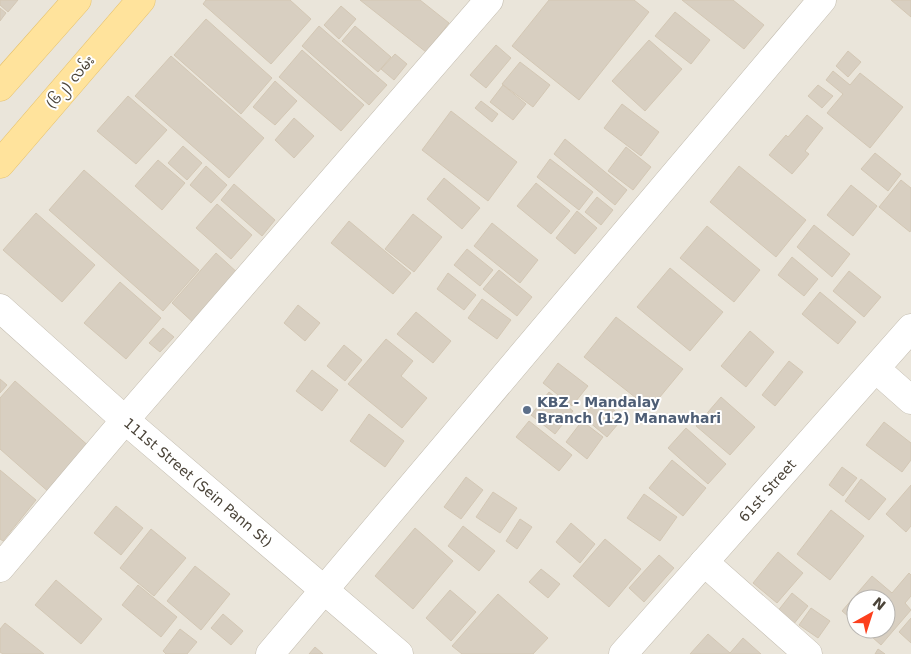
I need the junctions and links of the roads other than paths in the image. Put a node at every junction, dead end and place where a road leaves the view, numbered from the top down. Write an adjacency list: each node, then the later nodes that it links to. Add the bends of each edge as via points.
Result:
1 (77, 0): 5 (main road)
2 (141, 0): 6 (main road, (၆၂) လမ်း)
3 (489, 0): 11 (street)
4 (822, 0): 14 (street)
5 (0, 87)
6 (0, 164)
7 (0, 308): 11 (street, 111st Street (Sein Pann St))
8 (911, 328): 9 (street, 61st Street)
9 (876, 369): 10 (street); 12 (street, 61st Street)
10 (911, 400)
11 (125, 420): 13 (street); 14 (street, 111st Street (Sein Pann St))
12 (704, 562): 17 (street, 61st Street); 18 (street)
13 (0, 568)
14 (324, 590): 15 (street); 16 (street, 111st Street (Sein Pann St))
15 (270, 654)
16 (399, 654)
17 (623, 654)
18 (808, 654)

